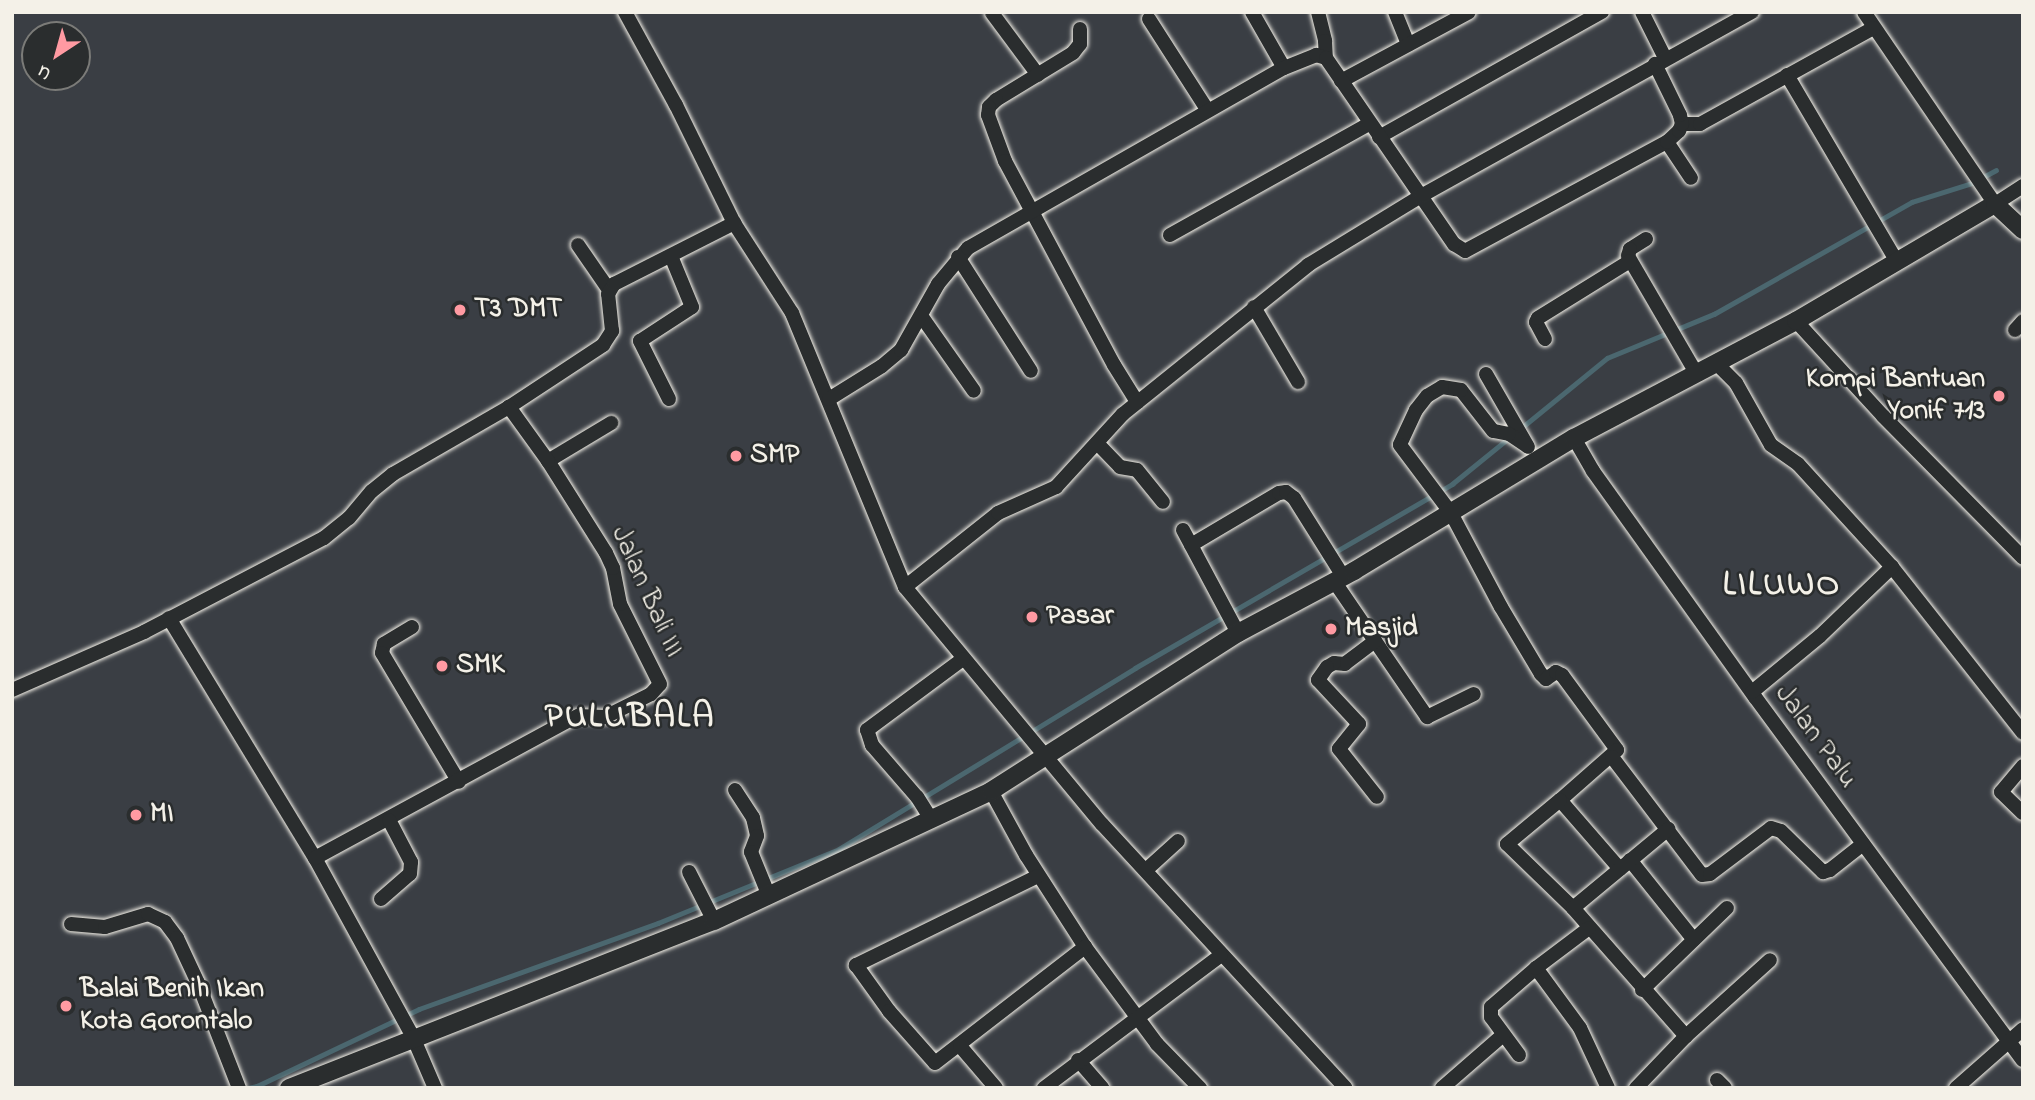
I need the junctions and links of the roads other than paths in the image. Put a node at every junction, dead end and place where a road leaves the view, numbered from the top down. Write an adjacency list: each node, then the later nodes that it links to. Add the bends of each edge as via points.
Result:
1 (625, 12): 31 (street)
2 (1252, 12): 17 (street)
3 (1318, 12): 15 (street)
4 (1395, 12): 14 (street)
5 (1602, 12): 24 (street)
6 (1642, 12): 16 (street)
7 (1752, 12): 16 (street)
8 (1864, 12): 12 (street)
9 (992, 13): 18 (street)
10 (1467, 13): 14 (street)
11 (1149, 19): 21 (street)
12 (1873, 28): 19 (street); 29 (street)
13 (1080, 29): 18 (street, via 1076,50)
14 (1408, 44): 20 (street)
15 (1326, 58): 17 (street, via 1317,55); 20 (street)
16 (1660, 61): 23 (street); 28 (street)
17 (1284, 68): 21 (street)
18 (1038, 75): 30 (street, via 996,100 988,115 1005,161)
19 (1787, 75): 23 (street, via 1700,124); 39 (street)
20 (1341, 81): 22 (street)
21 (1208, 111): 30 (street)
22 (1369, 124): 24 (street); 33 (street)
23 (1682, 124): 25 (street)
24 (1379, 137): 28 (street)
25 (1667, 142): 26 (street); 28 (street, via 1468,251 1454,244)
26 (1691, 178)
27 (2023, 186): 29 (street)
28 (1421, 196): 41 (street, via 1308,265)
29 (1990, 197): 32 (street); 39 (street)
30 (1033, 211): 37 (street, via 995,230); 53 (street)
31 (734, 223): 36 (street); 52 (street, via 792,313)
32 (2023, 230)
33 (1170, 235)
34 (1646, 239): 38 (street, via 1630,248)
35 (578, 246): 40 (street)
36 (671, 256): 40 (street); 51 (street, via 692,307 640,341)
37 (958, 257): 42 (street); 46 (street)
38 (1630, 261): 44 (street, via 1538,318); 47 (street)
39 (1897, 262): 43 (street)
40 (609, 290): 54 (street, via 612,331 603,345)
41 (1254, 307): 49 (street); 53 (street)
42 (922, 317): 50 (street); 52 (street, via 894,357)
43 (1796, 321): 45 (street); 64 (street)
44 (1545, 339)
45 (1716, 363): 47 (street); 66 (street, via 1740,389 1771,445 1798,464)
46 (1031, 371)
47 (1696, 373): 56 (street)
48 (1486, 374): 57 (street)
49 (1298, 382)
50 (974, 391)
51 (669, 399)
52 (829, 399): 67 (street)
53 (1138, 402): 58 (street)
54 (509, 407): 59 (street, Jalan Bali III); 68 (street, via 394,474 324,538)
55 (611, 423): 59 (street)
56 (1574, 438): 57 (street); 74 (street, Jalan Palu)
57 (1522, 440): 61 (street); 61 (street, via 1493,432 1461,390 1442,387 1427,396 1400,445)
58 (1097, 443): 60 (street, via 1120,467 1137,470); 67 (street, via 1056,487 998,513)
59 (548, 461): 80 (street, Jalan Bali III, via 606,553 620,604 660,684 651,694 606,717 571,719)
60 (1163, 502)
61 (1446, 507): 65 (street); 78 (street, via 1541,674 1546,680 1556,672 1562,675 1617,750)
62 (1183, 530): 63 (street)
63 (1191, 545): 65 (street, via 1286,492 1294,498); 70 (street)
64 (2023, 558)
65 (1334, 567): 70 (street); 71 (street)
66 (1892, 567): 74 (street, via 1820,636); 76 (street)
67 (905, 586): 72 (street)
68 (169, 618): 73 (street, via 110,649); 91 (street)
69 (412, 627): 80 (street, via 384,644 382,653)
70 (1236, 628): 77 (street)
71 (1375, 641): 75 (street, via 1427,717); 83 (street, via 1345,664 1331,664 1318,680 1359,724 1339,749)
72 (955, 665): 77 (street); 86 (street, via 867,730 872,745)
73 (12, 690)
74 (1752, 692): 90 (street, Jalan Palu)
75 (1474, 694)
76 (2023, 733)
77 (1041, 752): 82 (street); 93 (street)
78 (1612, 757): 84 (street); 88 (street)
79 (2023, 766): 85 (street, via 2001,792)
80 (459, 782): 87 (street, Jalan Bali III)
81 (735, 790): 96 (street, via 757,830 751,852)
82 (991, 791): 86 (street); 95 (street)
83 (1377, 797)
84 (1560, 800): 92 (street); 98 (street, via 1507,844)
85 (2023, 813)
86 (929, 816): 96 (street)
87 (389, 820): 91 (street, Jalan Bali III); 97 (street, via 411,862 410,874)
88 (1668, 830): 90 (street, via 1704,875 1771,828 1781,831 1823,872); 92 (street)
89 (1178, 841): 93 (street)
90 (1863, 844): 114 (street, Jalan Palu)
91 (316, 858): 111 (street)
92 (1625, 864): 98 (street); 103 (street)
93 (1146, 870): 105 (street)
94 (689, 873): 100 (street)
95 (1038, 876): 104 (street); 115 (street, via 856,965 933,1062)
96 (767, 892): 100 (street)
97 (382, 899)
98 (1573, 908): 102 (street)
99 (1727, 908): 103 (street)
100 (708, 910): 111 (street)
101 (71, 923): 119 (street, via 105,928 148,914 165,922 198,983)
102 (1589, 928): 107 (street); 108 (street)
103 (1694, 940): 108 (street)
104 (1085, 947): 109 (street); 115 (street)
105 (1221, 955): 109 (street); 126 (street)
106 (1770, 960): 113 (street)
107 (1536, 968): 112 (street, via 1491,1007 1491,1017); 128 (street, via 1580,1028)
108 (1642, 990): 113 (street)
109 (1137, 1017): 117 (street); 125 (street)
110 (2023, 1029): 114 (street)
111 (410, 1032): 120 (street); 121 (street)
112 (1503, 1035): 116 (street); 127 (street)
113 (1686, 1036): 129 (street)
114 (2009, 1040): 118 (street, Jalan Palu); 130 (street)
115 (960, 1046): 122 (street)
116 (1519, 1055)
117 (1078, 1060): 123 (street); 124 (street)
118 (2023, 1060)
119 (238, 1084)
120 (295, 1087)
121 (435, 1088)
122 (996, 1088)
123 (1044, 1088)
124 (1102, 1088)
125 (1200, 1088)
126 (1346, 1088)
127 (1442, 1088)
128 (1608, 1088)
129 (1636, 1088)
130 (1956, 1088)

